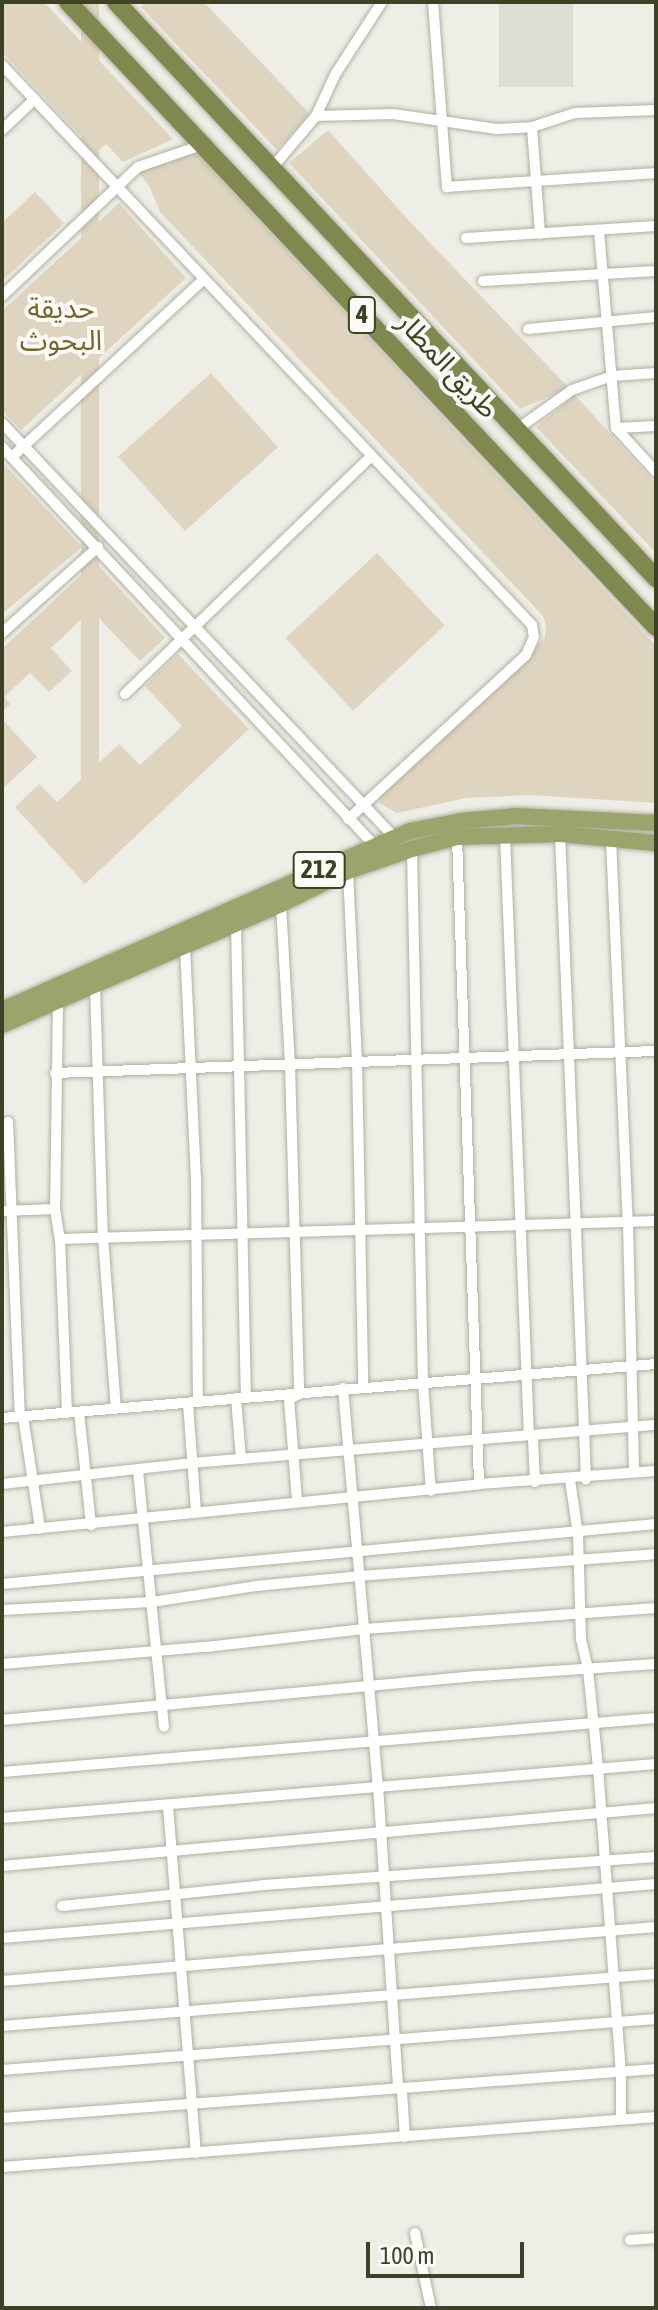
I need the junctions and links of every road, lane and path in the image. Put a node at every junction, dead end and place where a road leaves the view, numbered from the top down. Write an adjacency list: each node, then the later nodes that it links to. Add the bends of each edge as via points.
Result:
1 (68, 2): 12 (highway, طريق المطار / 4)
2 (382, 2): 8 (street, via 336,73)
3 (433, 2): 9 (street)
4 (120, 3): 13 (highway, طريق المطار / 4)
5 (2, 65): 6 (street)
6 (35, 99): 11 (street); 16 (street)
7 (656, 110): 10 (street, via 575,113)
8 (316, 116): 9 (street, via 393,114); 13 (street)
9 (442, 121): 10 (street, via 497,129); 15 (street, via 447,187)
10 (532, 127): 15 (street)
11 (2, 130)
12 (202, 145): 16 (street, via 138,167); 42 (highway, طريق المطار / 4)
13 (272, 168): 34 (highway, طريق المطار / 4)
14 (656, 173): 15 (street)
15 (536, 182): 19 (street)
16 (118, 188): 23 (street); 25 (street)
17 (656, 226): 18 (street)
18 (599, 231): 19 (street); 22 (street)
19 (540, 234): 20 (street)
20 (466, 238)
21 (656, 271): 22 (street)
22 (603, 275): 24 (street); 27 (street)
23 (203, 280): 35 (street); 38 (street)
24 (483, 281)
25 (2, 296)
26 (656, 317): 27 (street)
27 (606, 320): 28 (street); 30 (street)
28 (528, 329)
29 (656, 373): 30 (street)
30 (612, 376): 33 (street); 34 (street, via 572,390)
31 (2, 423): 35 (street)
32 (656, 426): 33 (street)
33 (616, 428): 39 (street)
34 (516, 430): 41 (highway, طريق المطار / 4)
35 (24, 446): 37 (street); 43 (street)
36 (2, 447): 37 (street)
37 (12, 457): 40 (street)
38 (370, 457): 43 (street); 47 (street, via 532,625 534,637 526,655)
39 (656, 472)
40 (98, 547): 44 (street); 45 (street)
41 (656, 578)
42 (656, 627)
43 (195, 628): 45 (street); 47 (street)
44 (2, 633)
45 (183, 640): 46 (street); 48 (street)
46 (125, 694)
47 (362, 805): 48 (street); 52 (street)
48 (348, 819): 56 (street)
49 (656, 823): 52 (main road, 212, via 517,816 461,821)
50 (560, 834): 51 (main road, 212); 54 (main road, 212); 68 (street)
51 (505, 836): 53 (main road, 212); 69 (street)
52 (394, 837): 56 (main road, 212)
53 (457, 837): 57 (main road, 212); 70 (street)
54 (611, 839): 55 (main road, 212); 66 (street)
55 (656, 843)
56 (375, 846): 64 (main road, 212)
57 (412, 849): 58 (main road, 212); 72 (street)
58 (348, 871): 59 (main road, 212); 71 (street)
59 (281, 904): 60 (main road, 212); 73 (street)
60 (236, 924): 61 (main road, 212); 75 (street)
61 (185, 947): 62 (main road, 212); 74 (street)
62 (95, 986): 63 (main road, 212); 76 (street)
63 (58, 1001): 65 (main road, 212); 77 (street)
64 (2, 1010)
65 (2, 1025)
66 (620, 1051): 67 (street); 68 (street); 82 (street)
67 (656, 1051)
68 (567, 1052): 69 (street); 83 (street)
69 (516, 1056): 70 (street); 84 (street)
70 (463, 1058): 72 (street); 85 (street)
71 (357, 1060): 72 (street); 73 (street); 87 (street)
72 (418, 1061): 86 (street)
73 (290, 1065): 75 (street); 89 (street)
74 (192, 1066): 75 (street); 76 (street); 90 (street)
75 (239, 1068): 88 (street)
76 (97, 1071): 77 (street); 91 (street)
77 (55, 1073): 79 (street)
78 (8, 1122): 80 (street)
79 (55, 1209): 80 (street); 92 (street)
80 (6, 1210): 106 (street)
81 (656, 1221): 82 (street)
82 (628, 1223): 83 (street); 94 (street)
83 (577, 1224): 84 (street); 95 (street)
84 (523, 1226): 85 (street); 96 (street)
85 (471, 1227): 86 (street); 97 (street)
86 (421, 1229): 87 (street); 98 (street)
87 (360, 1232): 89 (street); 99 (street)
88 (241, 1233): 89 (street); 90 (street); 102 (street)
89 (296, 1234): 101 (street)
90 (197, 1236): 91 (street); 103 (street)
91 (103, 1237): 92 (street); 104 (street)
92 (60, 1239): 105 (street)
93 (656, 1364): 94 (street)
94 (631, 1366): 95 (street); 109 (street)
95 (582, 1369): 96 (street); 110 (street)
96 (530, 1376): 97 (street); 111 (street)
97 (476, 1381): 98 (street); 112 (street)
98 (423, 1383): 99 (street); 113 (street)
99 (363, 1386): 100 (street)
100 (343, 1388): 101 (street); 114 (street)
101 (299, 1394): 102 (street); 115 (street, via 289,1399)
102 (241, 1398): 103 (street); 116 (street)
103 (193, 1402): 104 (street); 117 (street)
104 (116, 1409): 105 (street)
105 (73, 1412): 106 (street); 121 (street)
106 (22, 1416): 107 (street); 123 (street)
107 (2, 1418)
108 (656, 1425): 109 (street)
109 (635, 1428): 110 (street); 120 (street)
110 (581, 1432): 111 (street); 122 (street)
111 (529, 1435): 112 (street); 125 (street)
112 (479, 1440): 113 (street); 127 (street)
113 (427, 1445): 114 (street); 128 (street)
114 (349, 1453): 115 (street); 129 (street)
115 (295, 1456): 116 (street); 130 (street)
116 (241, 1459): 117 (street)
117 (191, 1463): 118 (street); 131 (street)
118 (138, 1471): 121 (street); 132 (street)
119 (656, 1471): 120 (street)
120 (634, 1472): 122 (street)
121 (83, 1476): 123 (street); 134 (street)
122 (586, 1479): 124 (street)
123 (34, 1480): 126 (street); 135 (street)
124 (570, 1480): 125 (street); 136 (street)
125 (535, 1482): 127 (street)
126 (2, 1484)
127 (479, 1484): 128 (street)
128 (431, 1491): 129 (street)
129 (353, 1497): 130 (street); 138 (street)
130 (297, 1501): 131 (street)
131 (196, 1511): 132 (street)
132 (144, 1519): 134 (street); 141 (street)
133 (656, 1524): 136 (street)
134 (91, 1525): 135 (street)
135 (40, 1529): 137 (street)
136 (575, 1530): 138 (street); 140 (street)
137 (2, 1532)
138 (357, 1550): 141 (street); 142 (street)
139 (656, 1554): 140 (street)
140 (579, 1559): 142 (street); 147 (street)
141 (150, 1570): 143 (street); 144 (street)
142 (359, 1576): 144 (street); 148 (street)
143 (2, 1584)
144 (152, 1602): 146 (street); 149 (street)
145 (656, 1608): 147 (street)
146 (2, 1610)
147 (581, 1614): 148 (street); 152 (street)
148 (364, 1629): 149 (street); 153 (street)
149 (156, 1651): 150 (street); 154 (street)
150 (2, 1664)
151 (656, 1664): 152 (street)
152 (588, 1669): 153 (street); 157 (street)
153 (368, 1687): 154 (street); 159 (street)
154 (162, 1707): 156 (street); 158 (street)
155 (656, 1718): 157 (street)
156 (2, 1720)
157 (594, 1722): 159 (street); 161 (street)
158 (164, 1727)
159 (374, 1739): 162 (street); 163 (street)
160 (656, 1764): 161 (street)
161 (598, 1768): 163 (street); 166 (street)
162 (2, 1772)
163 (378, 1785): 164 (street); 168 (street)
164 (168, 1806): 167 (street); 169 (street)
165 (656, 1808): 166 (street)
166 (600, 1812): 168 (street); 171 (street)
167 (2, 1818)
168 (381, 1831): 169 (street); 173 (street)
169 (171, 1852): 172 (street); 176 (street)
170 (656, 1857): 171 (street)
171 (605, 1861): 173 (street); 175 (street)
172 (2, 1866)
173 (384, 1878): 176 (street); 177 (street)
174 (656, 1884): 175 (street)
175 (605, 1888): 177 (street); 181 (street)
176 (175, 1897): 178 (street); 179 (street)
177 (386, 1905): 179 (street); 183 (street)
178 (62, 1906)
179 (177, 1924): 182 (street); 184 (street)
180 (656, 1927): 181 (street)
181 (608, 1931): 183 (street); 186 (street)
182 (2, 1938)
183 (389, 1947): 184 (street); 188 (street)
184 (181, 1968): 187 (street); 189 (street)
185 (656, 1974): 186 (street)
186 (612, 1978): 188 (street); 191 (street)
187 (2, 1981)
188 (392, 1993): 189 (street); 193 (street)
189 (184, 2012): 192 (street); 194 (street)
190 (656, 2019): 191 (street)
191 (615, 2022): 193 (street); 197 (street)
192 (2, 2026)
193 (394, 2039): 194 (street); 198 (street)
194 (188, 2056): 196 (street); 199 (street)
195 (656, 2069): 197 (street)
196 (2, 2070)
197 (621, 2072): 198 (street); 202 (street)
198 (398, 2087): 199 (street); 203 (street)
199 (191, 2105): 201 (street); 204 (street)
200 (656, 2117): 202 (street)
201 (2, 2118)
202 (621, 2119): 203 (street)
203 (405, 2137): 204 (street)
204 (196, 2153): 205 (street)
205 (2, 2167)
206 (415, 2233): 209 (street)
207 (656, 2238): 208 (street)
208 (630, 2240)
209 (431, 2308)

